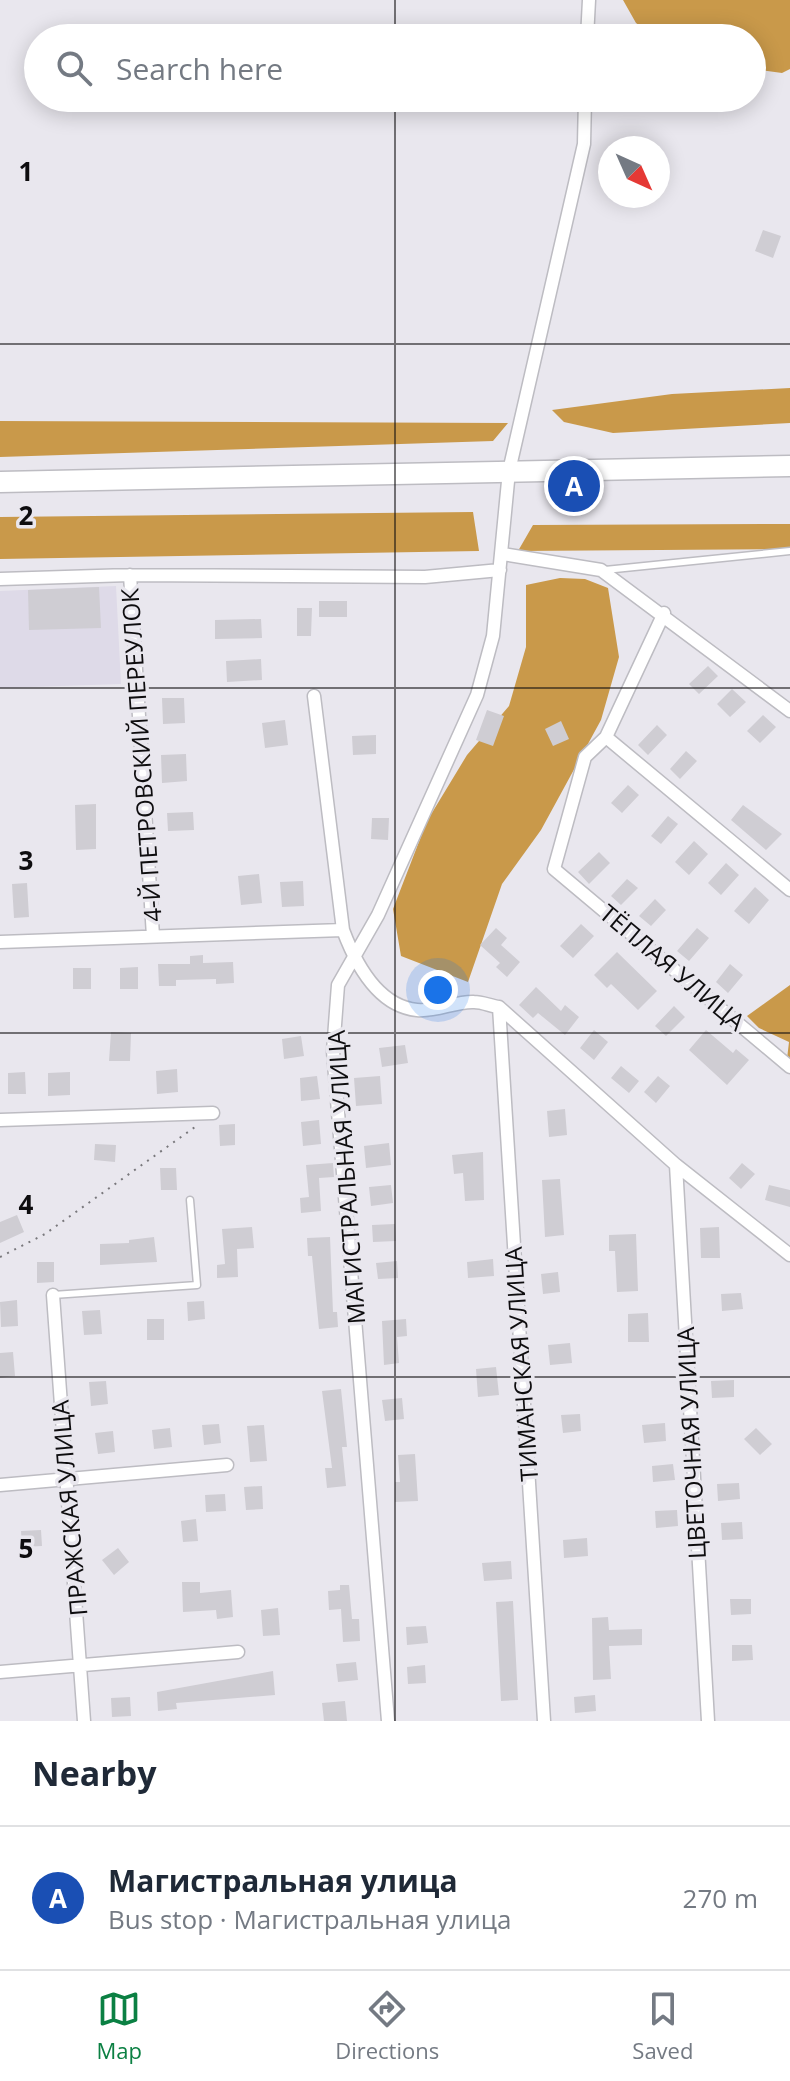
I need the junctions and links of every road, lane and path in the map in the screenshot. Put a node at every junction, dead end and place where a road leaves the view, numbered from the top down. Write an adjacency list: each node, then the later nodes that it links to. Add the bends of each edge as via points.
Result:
1 (589, 0): 2 (street)
2 (588, 24)
3 (585, 112): 5 (street, МАГИСТРАЛЬНАЯ УЛИЦА, via 584,144)
4 (790, 466): 5 (main road)
5 (509, 471): 6 (main road); 8 (street, МАГИСТРАЛЬНАЯ УЛИЦА)
6 (0, 482)
7 (790, 551): 10 (lane)
8 (503, 554): 9 (street, МАГИСТРАЛЬНАЯ УЛИЦА); 10 (street)
9 (500, 570): 11 (street, via 425,577); 21 (street, МАГИСТРАЛЬНАЯ УЛИЦА, via 493,636 477,695 378,915)
10 (601, 570): 13 (street)
11 (130, 575): 12 (street); 19 (street, 4-Й ПЕТРОВСКИЙ ПЕРЕУЛОК)
12 (0, 579)
13 (664, 613): 15 (street); 16 (street)
14 (314, 696): 18 (street)
15 (790, 711)
16 (606, 737): 17 (street); 23 (street, ТЁПЛАЯ УЛИЦА, via 585,757 554,869)
17 (790, 890)
18 (343, 930): 19 (street); 21 (street)
19 (153, 936): 20 (street)
20 (0, 942)
21 (353, 958): 22 (street, via 378,990 417,1010 474,1002); 38 (street, МАГИСТРАЛЬНАЯ УЛИЦА, via 338,985 333,1051)
22 (499, 1007): 26 (street); 39 (street, ТИМАНСКАЯ УЛИЦА)
23 (790, 1067)
24 (213, 1113): 25 (street); 29 (path, via 45,1234)
25 (0, 1120)
26 (676, 1165): 28 (street); 40 (street, ЦВЕТОЧНАЯ УЛИЦА)
27 (190, 1200): 30 (lane, via 197,1285)
28 (790, 1255)
29 (0, 1257)
30 (53, 1295): 32 (street, ПРАЖСКАЯ УЛИЦА)
31 (227, 1465): 32 (street)
32 (68, 1481): 33 (street); 35 (street, ПРАЖСКАЯ УЛИЦА)
33 (0, 1485)
34 (238, 1652): 35 (street)
35 (82, 1667): 36 (street); 37 (street, ПРАЖСКАЯ УЛИЦА)
36 (0, 1672)
37 (84, 1721)
38 (388, 1721)
39 (544, 1721)
40 (708, 1721)

